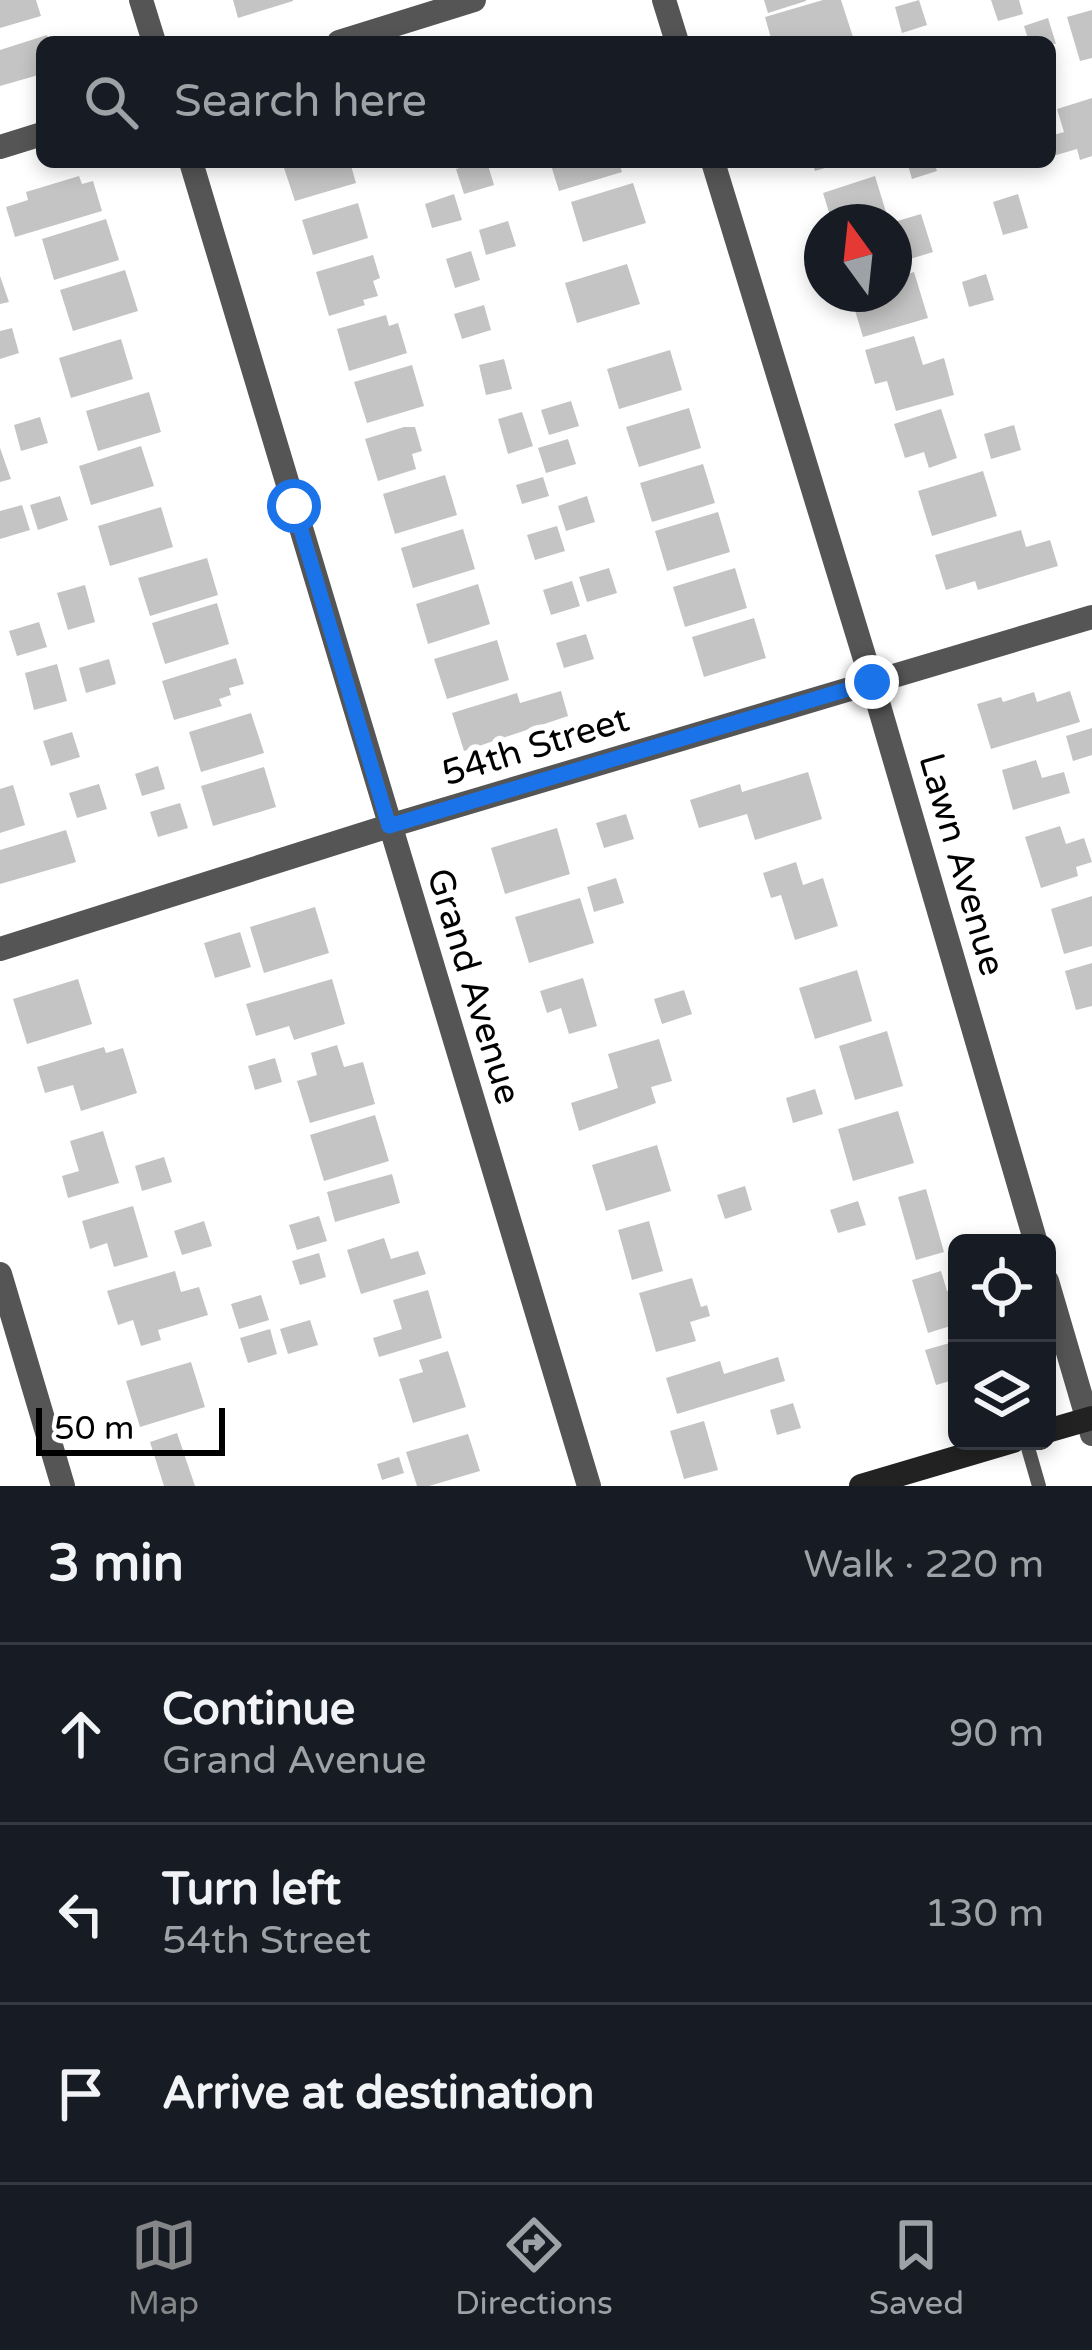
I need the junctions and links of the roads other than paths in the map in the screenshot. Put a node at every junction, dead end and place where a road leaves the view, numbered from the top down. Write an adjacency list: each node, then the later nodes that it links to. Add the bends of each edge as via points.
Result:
1 (141, 0): 4 (street)
2 (474, 0): 5 (street)
3 (664, 0): 6 (street)
4 (152, 36)
5 (358, 36)
6 (674, 36)
7 (36, 136): 8 (street)
8 (0, 147)
9 (193, 168): 13 (street, Grand Avenue)
10 (715, 168): 12 (street, Lawn Avenue)
11 (1092, 617): 12 (street, 54th Street)
12 (872, 682): 13 (street, 54th Street); 15 (street, Lawn Avenue)
13 (389, 826): 14 (street, 54th Street); 23 (street, Grand Avenue)
14 (0, 949)
15 (1033, 1234)
16 (0, 1274): 22 (street)
17 (1056, 1311): 18 (street)
18 (1090, 1424): 19 (main road)
19 (1056, 1430)
20 (983, 1450): 24 (main road)
21 (1029, 1450): 25 (lane)
22 (63, 1486)
23 (589, 1486)
24 (861, 1486)
25 (1039, 1486)

